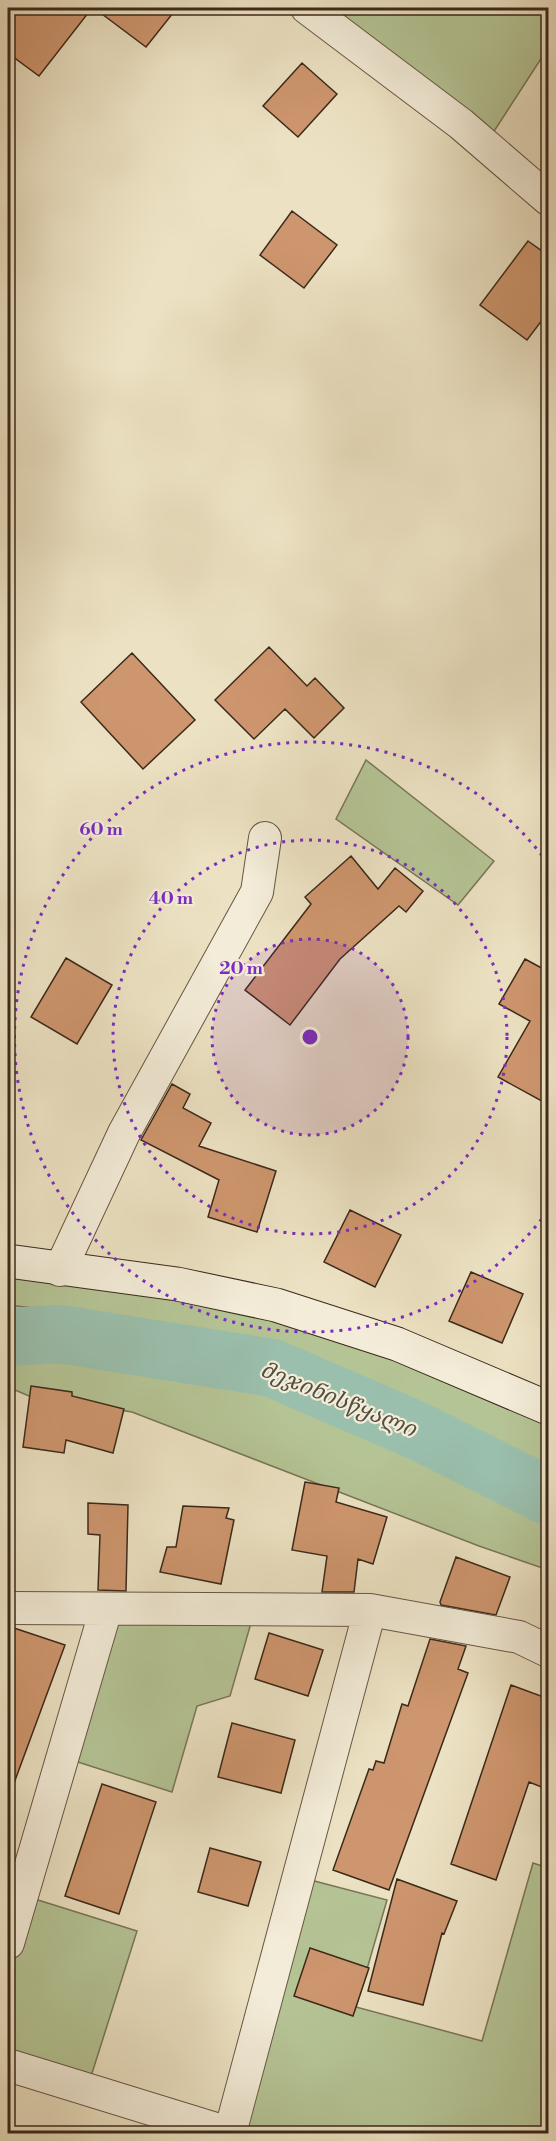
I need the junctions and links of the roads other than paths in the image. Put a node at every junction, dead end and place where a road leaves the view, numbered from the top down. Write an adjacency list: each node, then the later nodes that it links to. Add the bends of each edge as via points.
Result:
1 (307, 8): 2 (street, via 461,124)
2 (549, 199)
3 (265, 838): 5 (street, via 257,892 124,1133)
4 (8, 1262): 5 (street)
5 (60, 1270): 6 (street, via 177,1284 276,1305 397,1344)
6 (549, 1408)
7 (8, 1608): 8 (street)
8 (106, 1609): 9 (street); 11 (street)
9 (370, 1610): 10 (street, via 519,1637); 13 (street)
10 (549, 1651)
11 (8, 1943)
12 (8, 2065): 13 (street)
13 (231, 2133)

